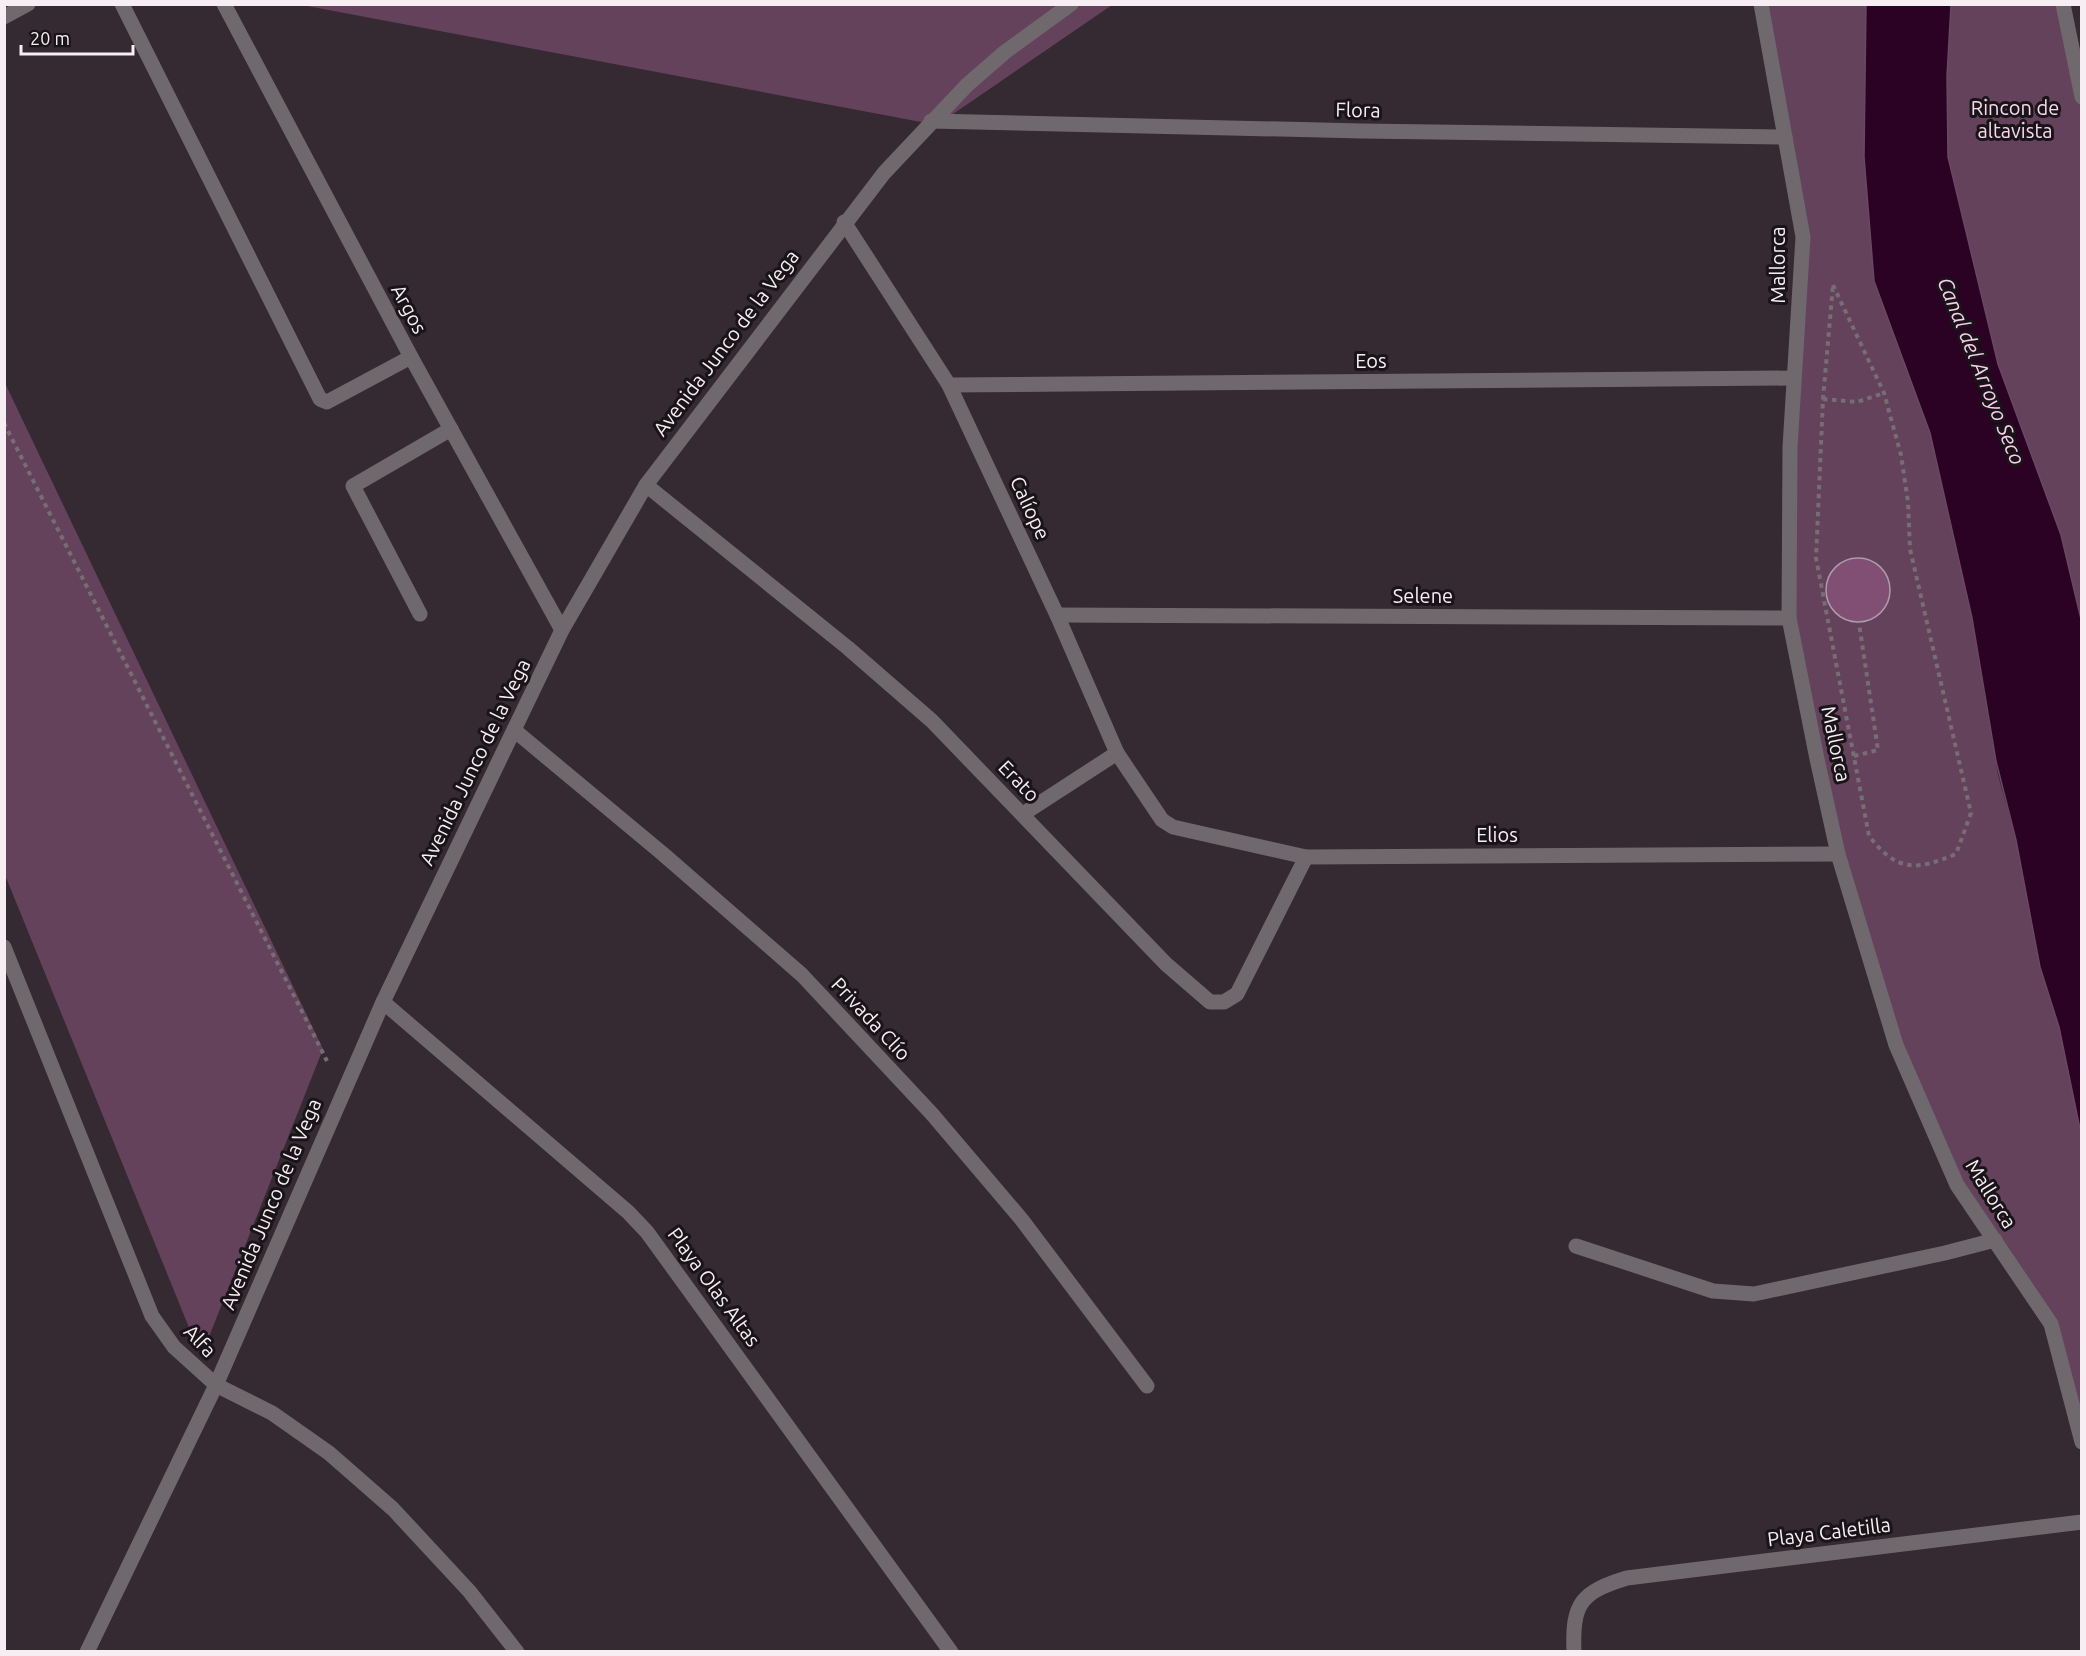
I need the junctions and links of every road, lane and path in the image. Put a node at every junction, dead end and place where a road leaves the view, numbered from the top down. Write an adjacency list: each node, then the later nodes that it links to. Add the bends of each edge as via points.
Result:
1 (28, 4): 7 (street)
2 (122, 4): 12 (street, via 320,399 327,402)
3 (224, 4): 12 (street, Argos)
4 (1071, 4): 9 (street, Avenida Junco de la Vega, via 1005,52)
5 (1761, 4): 10 (street, Mallorca)
6 (2063, 4): 8 (street)
7 (4, 16)
8 (2082, 97)
9 (931, 121): 10 (street, Flora); 11 (street, Avenida Junco de la Vega)
10 (1785, 137): 13 (street, Mallorca, via 1803,237)
11 (844, 222): 14 (street, Calíope); 20 (street, Avenida Junco de la Vega)
12 (411, 357): 19 (street, Argos)
13 (1794, 378): 14 (street, Eos); 16 (street, Mallorca)
14 (949, 385): 22 (street, Calíope)
15 (1884, 393): 17 (path, via 1857,402); 17 (path, via 1833,285); 28 (path, via 1901,455 1910,549 1971,813 1956,854 1928,866 1905,864 1884,856 1869,836)
16 (1793, 399): 17 (path); 23 (street, Mallorca)
17 (1823, 399): 28 (path, via 1816,558)
18 (4, 423): 35 (path)
19 (451, 429): 21 (street, via 353,486); 25 (street, Argos)
20 (646, 485): 25 (street, Avenida Junco de la Vega); 29 (street, Erato, via 890,684)
21 (420, 614)
22 (1057, 615): 23 (street, Selene); 27 (street, Calíope)
23 (1789, 618): 31 (street, Mallorca)
24 (1859, 622): 28 (path, via 1878,750)
25 (562, 630): 26 (street, Avenida Junco de la Vega)
26 (514, 730): 34 (street, Avenida Junco de la Vega); 39 (street, Privada Clío, via 802,975 932,1114 1022,1220)
27 (1117, 753): 29 (street); 30 (street, Calíope)
28 (1854, 756)
29 (1023, 814): 32 (street, Erato, via 1166,964 1210,1002 1231,1000 1237,994)
30 (1162, 820): 32 (street, Elios, via 1185,831)
31 (1839, 854): 32 (street, Elios); 36 (street, Mallorca, via 1896,1045 1957,1185)
32 (1306, 857)
33 (4, 947): 38 (street, Alfa, via 152,1316 174,1347)
34 (383, 1002): 35 (street, Avenida Junco de la Vega); 44 (street, Playa Olas Altas, via 647,1232)
35 (342, 1091): 38 (street, Avenida Junco de la Vega)
36 (1995, 1240): 37 (street, via 1754,1294 1713,1291); 40 (street, Mallorca, via 2051,1324)
37 (1576, 1246)
38 (216, 1385): 42 (street, Avenida Junco de la Vega); 43 (street, Alfa, via 272,1413 320,1447 393,1509 470,1592)
39 (1147, 1386)
40 (2082, 1442)
41 (2082, 1522): 45 (street, Playa Caletilla, via 1627,1578 1603,1585 1579,1604 1573,1628)
42 (87, 1652)
43 (517, 1652)
44 (951, 1652)
45 (1574, 1652)

